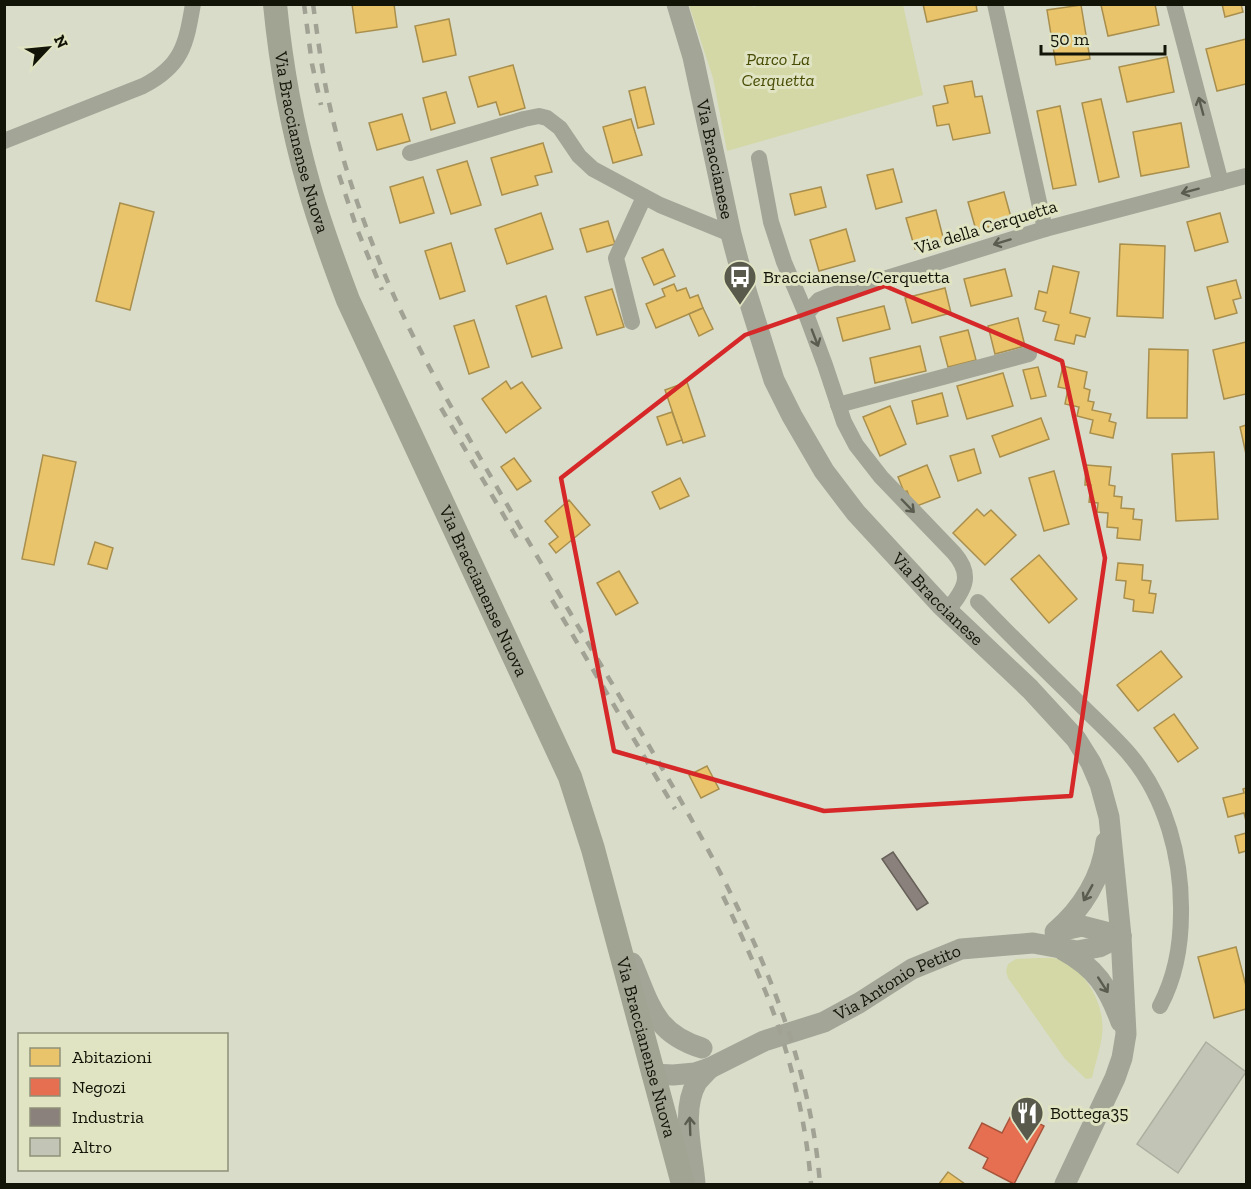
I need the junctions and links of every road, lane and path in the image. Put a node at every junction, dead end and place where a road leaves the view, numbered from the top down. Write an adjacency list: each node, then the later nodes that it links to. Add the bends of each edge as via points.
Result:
1 (193, 4): 6 (street, via 181,52 161,76)
2 (275, 4): 22 (main road, Via Braccianense Nuova, via 281,65 298,144 348,300 570,777)
3 (677, 4): 13 (street, Via Braccianese, via 693,57)
4 (995, 4): 12 (street)
5 (1174, 4): 10 (street, one-way to 5)
6 (4, 141)
7 (411, 153): 11 (street, via 543,116 554,123 593,169)
8 (759, 158): 14 (street, via 773,231)
9 (1246, 176): 10 (street, Via della Cerquetta)
10 (1221, 183): 12 (street, Via della Cerquetta, one-way to 12)
11 (644, 197): 13 (street); 15 (street, via 616,258)
12 (1045, 229): 14 (street, Via della Cerquetta, one-way to 14, via 829,296 819,300)
13 (731, 234): 20 (street, Via Braccianese, via 774,380 810,449 856,513)
14 (806, 314): 17 (street, one-way to 17)
15 (633, 322)
16 (1029, 354): 17 (street)
17 (838, 405): 18 (street, one-way to 18, via 849,434 868,461 957,556 965,574)
18 (963, 588): 19 (street); 20 (street)
19 (978, 603): 20 (street); 25 (street, via 1122,747 1159,803 1178,863 1182,897 1177,960)
20 (955, 618): 21 (street, Via Braccianese, via 1076,739 1096,773)
21 (1109, 817): 23 (street, Via Braccianese); 24 (street, one-way to 24, via 1106,846 1094,882)
22 (606, 903): 27 (street, via 663,1028); 28 (main road, Via Braccianense Nuova)
23 (1121, 936): 24 (street, Via Antonio Petito, via 1077,951); 26 (street, Via Braccianese)
24 (1059, 941): 26 (street, one-way to 26, via 1094,972 1108,992); 27 (street, Via Antonio Petito, via 974,946 942,956 912,969 824,1022)
25 (1160, 1006)
26 (1126, 1034): 31 (street, Via Braccianese, via 1115,1078)
27 (706, 1058): 28 (street, Via Antonio Petito, via 694,1072); 30 (street, one-way to 27, via 690,1108)
28 (652, 1074): 29 (main road, Via Braccianense Nuova)
29 (683, 1185)
30 (695, 1185)
31 (1065, 1185)

